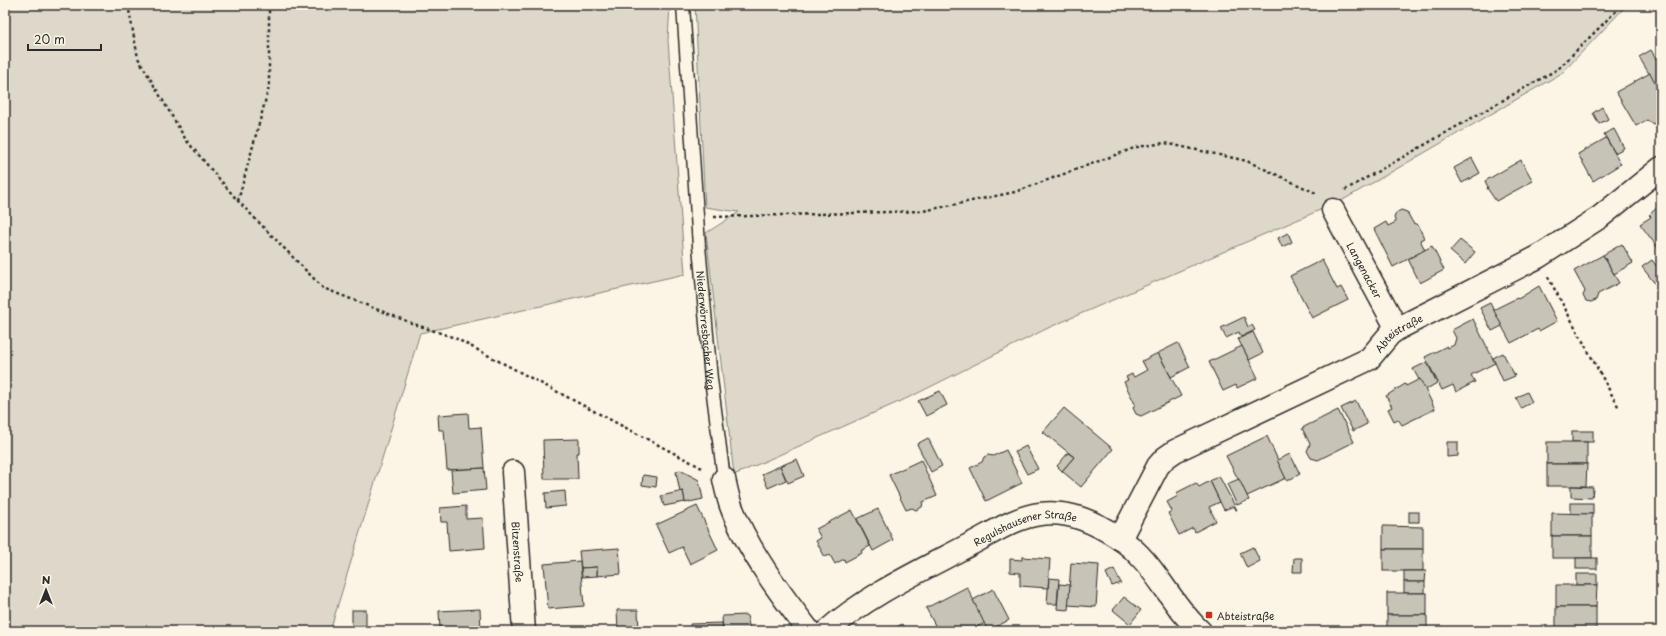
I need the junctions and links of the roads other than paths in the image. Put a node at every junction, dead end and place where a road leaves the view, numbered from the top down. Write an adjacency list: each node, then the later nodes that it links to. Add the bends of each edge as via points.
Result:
1 (683, 5): 6 (lane, Niederwörresbacher Weg, via 711,379)
2 (1661, 168): 4 (street, Abteistraße, via 1600,217 1538,257)
3 (1331, 205): 4 (street, Langenacker)
4 (1397, 329): 7 (street, Abteistraße, via 1369,359 1165,458 1158,466)
5 (513, 472): 8 (street, Bitzenstraße)
6 (724, 479): 9 (street, Niederwörresbacher Weg, via 731,506 742,532 776,587)
7 (1120, 539): 10 (street, Regulshausener Straße, via 1092,523 1067,514 1040,514 1027,517 945,558 870,600); 11 (street, Regulshausener Straße, via 1156,573 1180,611)
8 (524, 631)
9 (809, 631)
10 (827, 631)
11 (1200, 631)

